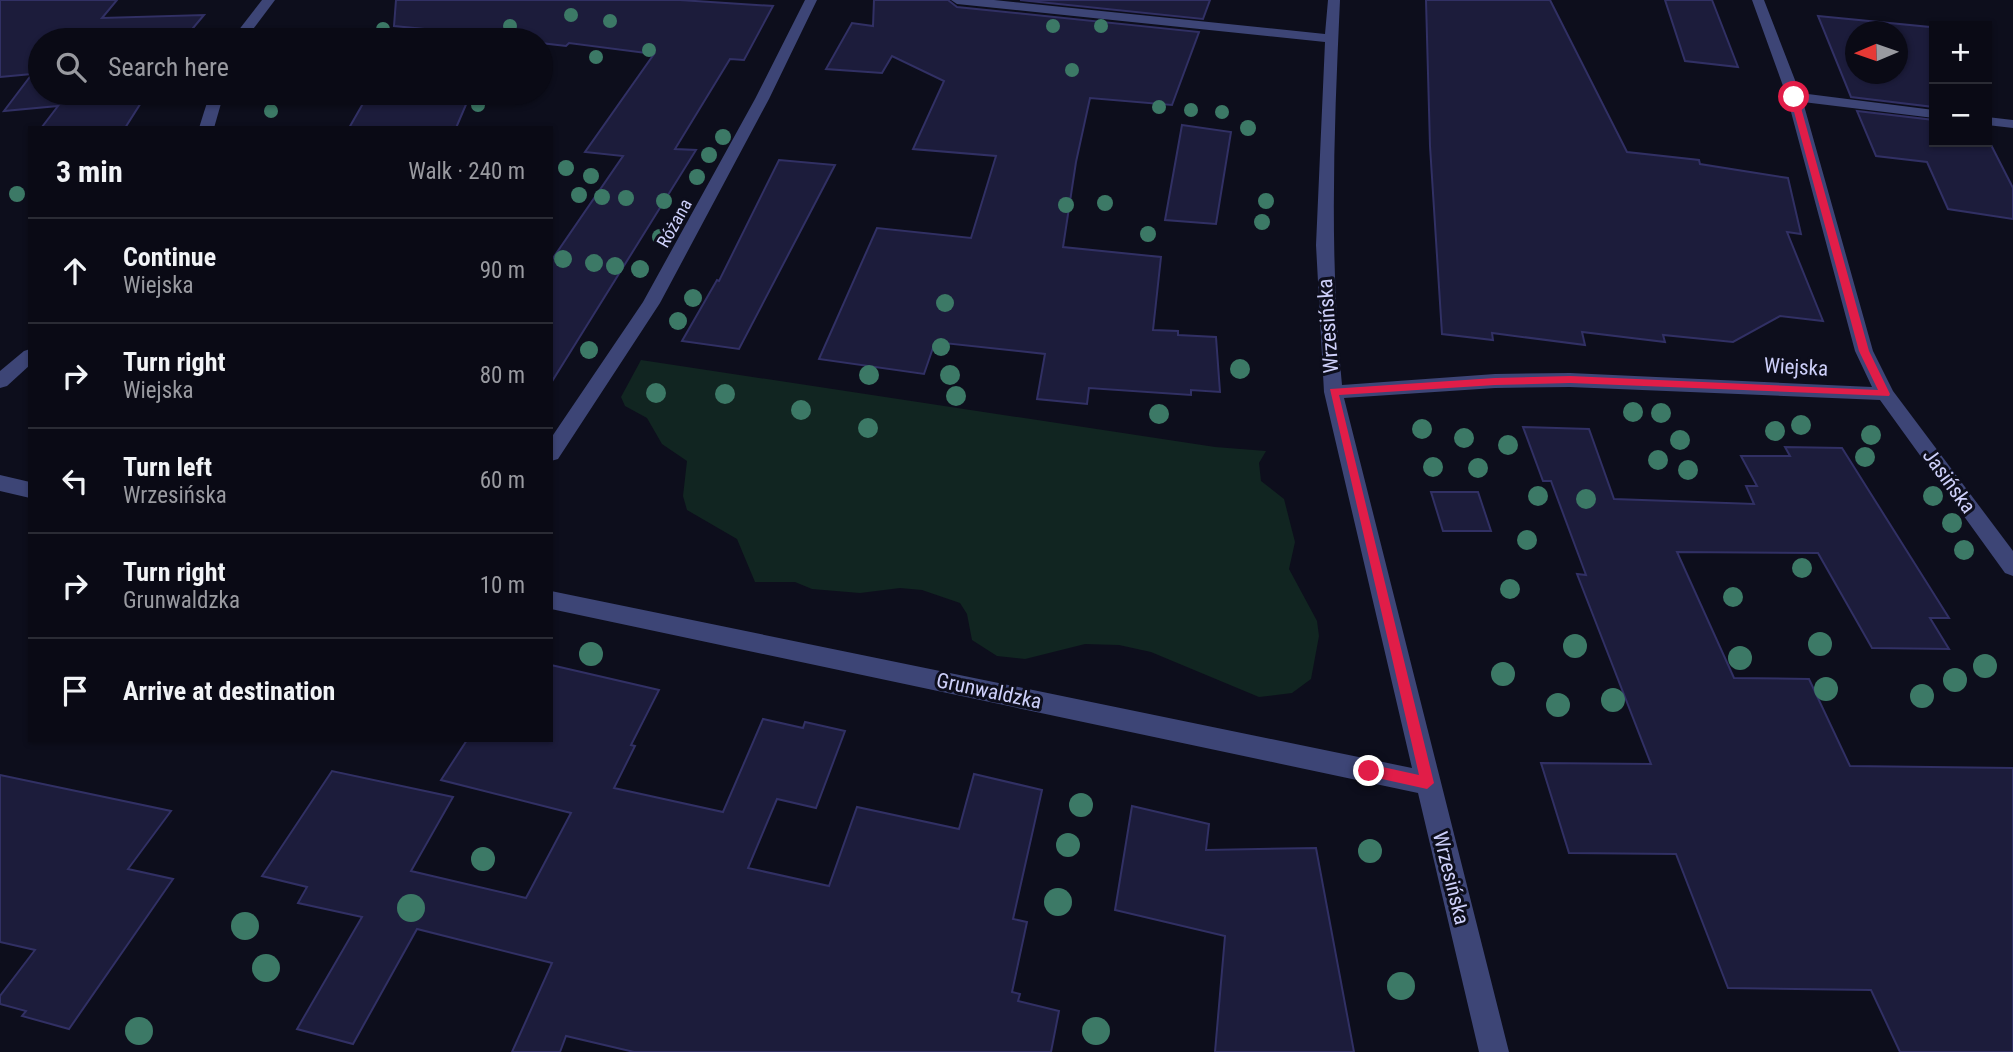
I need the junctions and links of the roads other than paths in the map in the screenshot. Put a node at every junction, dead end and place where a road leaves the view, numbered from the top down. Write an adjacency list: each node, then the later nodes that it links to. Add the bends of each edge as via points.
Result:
1 (269, 0): 6 (street)
2 (811, 0): 18 (street, Różana, via 651,303)
3 (957, 0): 7 (street)
4 (1335, 0): 7 (street, Wrzesińska)
5 (1758, 0): 8 (street)
6 (247, 28)
7 (1332, 38): 16 (street, Wrzesińska, via 1324,233)
8 (1794, 97): 10 (street); 17 (street, via 1864,351)
9 (214, 105): 13 (street)
10 (1929, 113)
11 (1992, 122): 12 (street)
12 (2013, 124)
13 (207, 126)
14 (28, 357): 15 (street)
15 (0, 381)
16 (1333, 392): 17 (street, Wiejska, via 1570,380); 23 (street, Wrzesińska)
17 (1885, 394): 21 (street, Jasińska)
18 (553, 451)
19 (0, 483): 20 (street)
20 (28, 490)
21 (2013, 567)
22 (553, 600): 23 (street, Grunwaldzka)
23 (1427, 783): 24 (street, Wrzesińska)
24 (1494, 1052)

